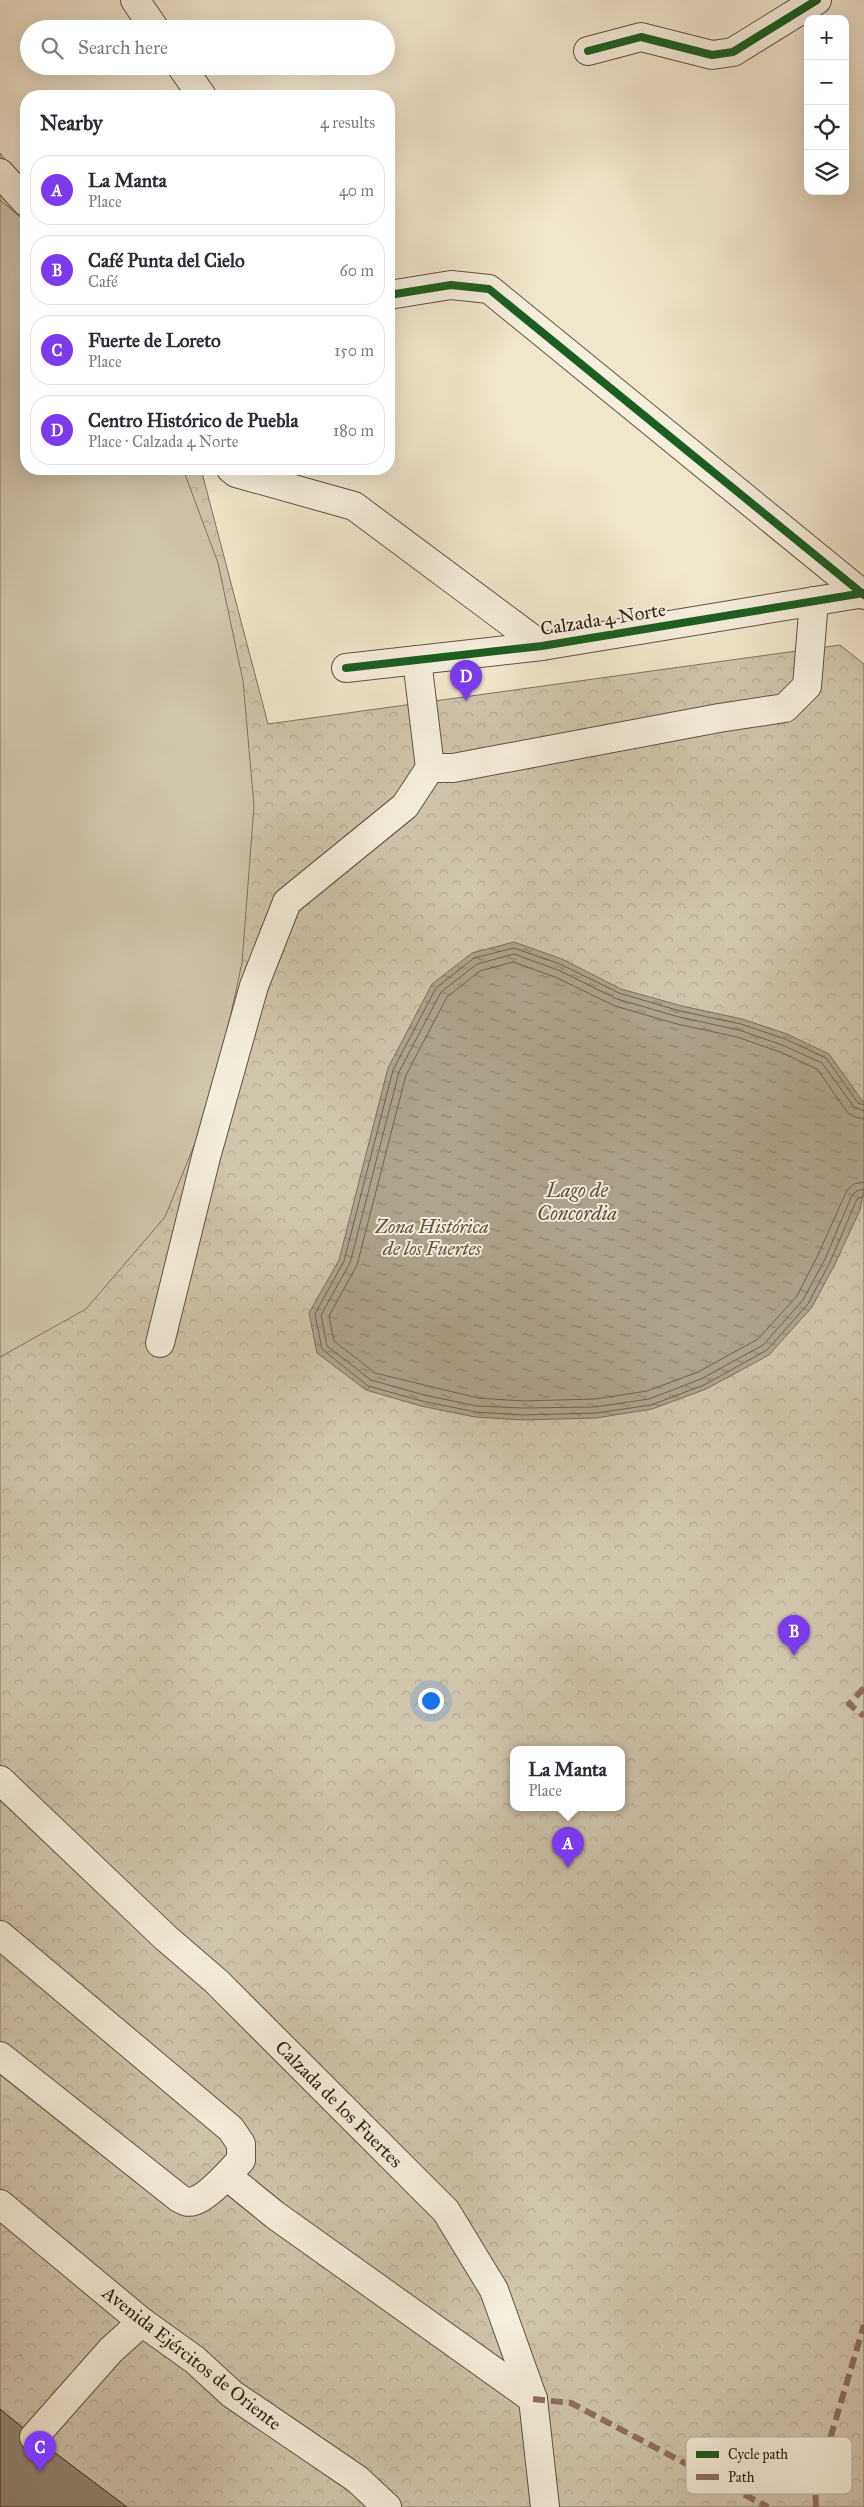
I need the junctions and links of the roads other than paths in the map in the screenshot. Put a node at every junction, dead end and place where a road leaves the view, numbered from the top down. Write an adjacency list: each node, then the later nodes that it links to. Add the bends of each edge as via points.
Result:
1 (135, 0): 3 (street)
2 (817, 0): 4 (street, via 733,52 712,55 641,37)
3 (149, 20)
4 (588, 50)
5 (187, 75): 6 (street)
6 (198, 90)
7 (0, 173): 8 (street)
8 (20, 195)
9 (395, 294): 11 (street, via 451,285 489,289)
10 (243, 475): 13 (street, via 354,506)
11 (863, 593): 12 (street, Calzada 4 Norte)
12 (814, 601): 13 (street, Calzada 4 Norte); 16 (street, via 807,686 785,708 453,768)
13 (542, 646): 14 (street, Calzada 4 Norte)
14 (417, 660): 15 (street, Calzada 4 Norte); 16 (street)
15 (346, 668)
16 (430, 768): 17 (street, via 405,806 288,902 254,986 206,1157)
17 (160, 1343)
18 (0, 1780): 24 (street, Calzada de los Fuertes, via 166,1938 216,1981 446,2211 494,2290)
19 (0, 1935): 21 (street, via 231,2129 241,2144 241,2160)
20 (0, 2056): 21 (street, via 179,2198 187,2202 196,2201)
21 (227, 2176): 24 (street, via 275,2215)
22 (0, 2204): 23 (street, Avenida Ejércitos de Oriente)
23 (142, 2322): 25 (street, via 100,2362); 26 (street, Avenida Ejércitos de Oriente, via 195,2360 232,2394 357,2479)
24 (533, 2399): 27 (street, Calzada de los Fuertes)
25 (34, 2436)
26 (387, 2507)
27 (546, 2507)

